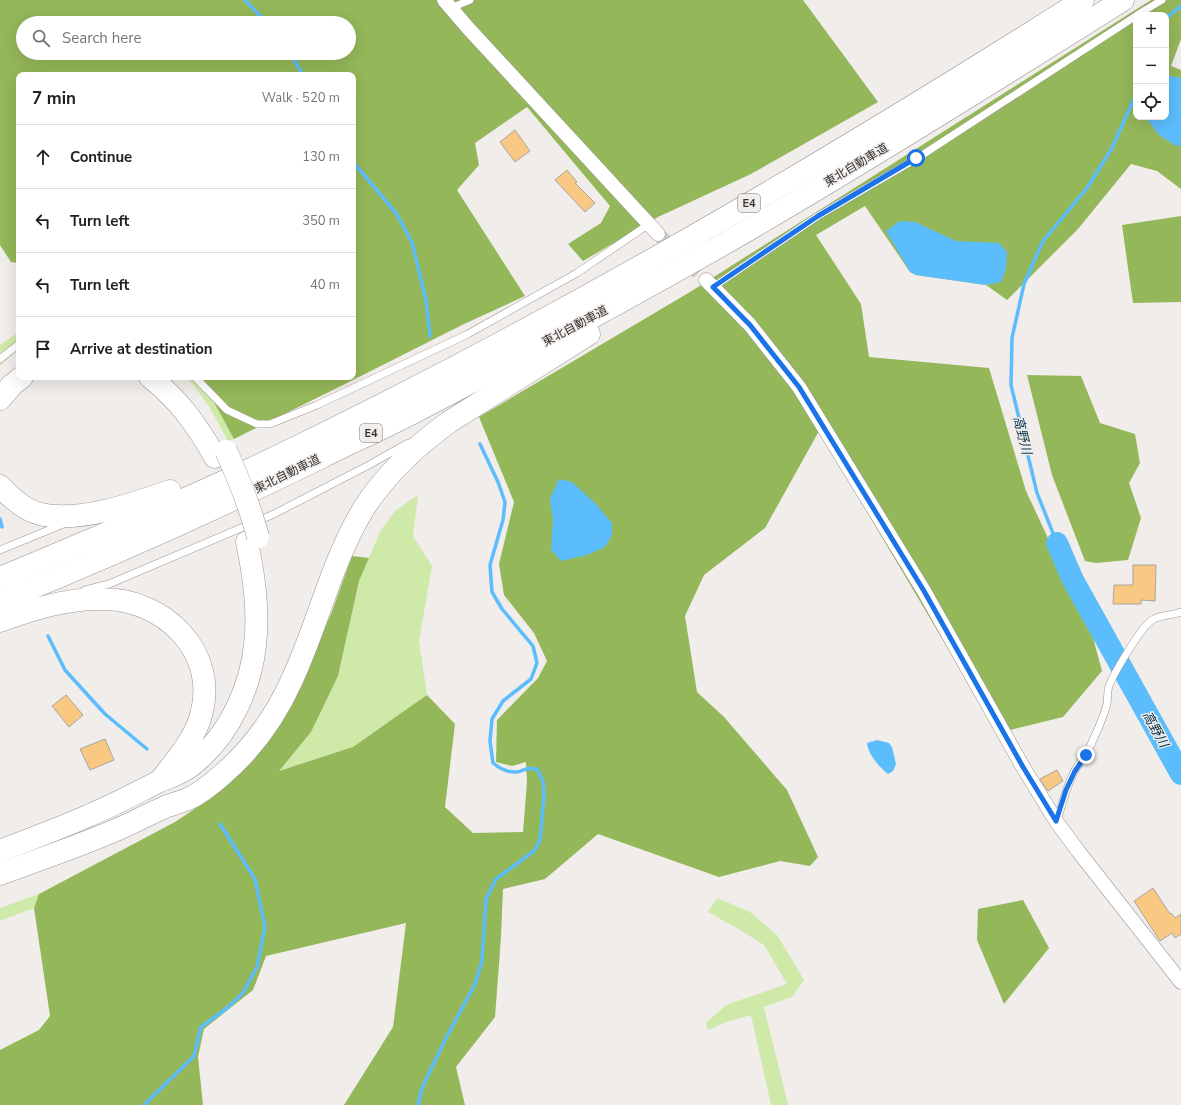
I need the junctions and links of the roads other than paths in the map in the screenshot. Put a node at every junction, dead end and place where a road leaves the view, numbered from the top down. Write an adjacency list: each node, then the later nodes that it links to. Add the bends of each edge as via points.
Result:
1 (470, 0): 5 (lane)
2 (1083, 0): 19 (highway, 東北自動車道 / E4, via 863,136 631,272)
3 (1122, 0): 9 (highway, 東北自動車道 / E4, via 898,140)
4 (1162, 0): 6 (lane)
5 (448, 4): 8 (street)
6 (1142, 12)
7 (1133, 18): 10 (lane, via 916,158)
8 (654, 229): 18 (lane, via 466,335 317,405 270,424 257,424 227,410)
9 (730, 240): 21 (highway); 29 (highway, 東北自動車道 / E4, via 417,411 255,490)
10 (709, 283): 34 (street, via 750,325 799,387 924,591)
11 (16, 346): 12 (lane)
12 (0, 359)
13 (16, 366): 14 (highway)
14 (0, 379)
15 (18, 380): 20 (highway)
16 (154, 380): 22 (highway, via 188,414)
17 (173, 380): 22 (highway, via 199,409)
18 (198, 380)
19 (407, 392): 24 (highway, via 178,488 142,501); 27 (highway, 東北自動車道 / E4, via 249,470)
20 (0, 399)
21 (427, 438): 28 (lane, via 406,444 274,514 109,584); 33 (highway, via 393,470 364,508 343,548 291,683 268,724 238,760 208,786 189,798)
22 (220, 454): 25 (highway, bridge, via 237,474 247,501)
23 (0, 486): 24 (highway, via 23,506 39,513)
24 (72, 516): 26 (lane, via 61,525)
25 (253, 540): 32 (highway, via 255,646 241,699 224,731 200,757 182,772); 33 (highway, via 267,588 268,613 266,651 258,689 242,725 221,754)
26 (0, 550)
27 (0, 578)
28 (72, 596): 31 (highway); 32 (highway, via 126,601 161,614 188,639 197,656 202,671 204,700 201,715 195,732)
29 (0, 601)
30 (1181, 612): 34 (lane, via 1152,620 1143,629 1113,678 1108,688 1104,713 1086,755 1069,784)
31 (0, 621)
32 (160, 781): 35 (highway, via 89,816)
33 (165, 807): 36 (highway, via 104,835)
34 (1056, 821): 37 (street)
35 (0, 851)
36 (0, 874)
37 (1181, 982)

